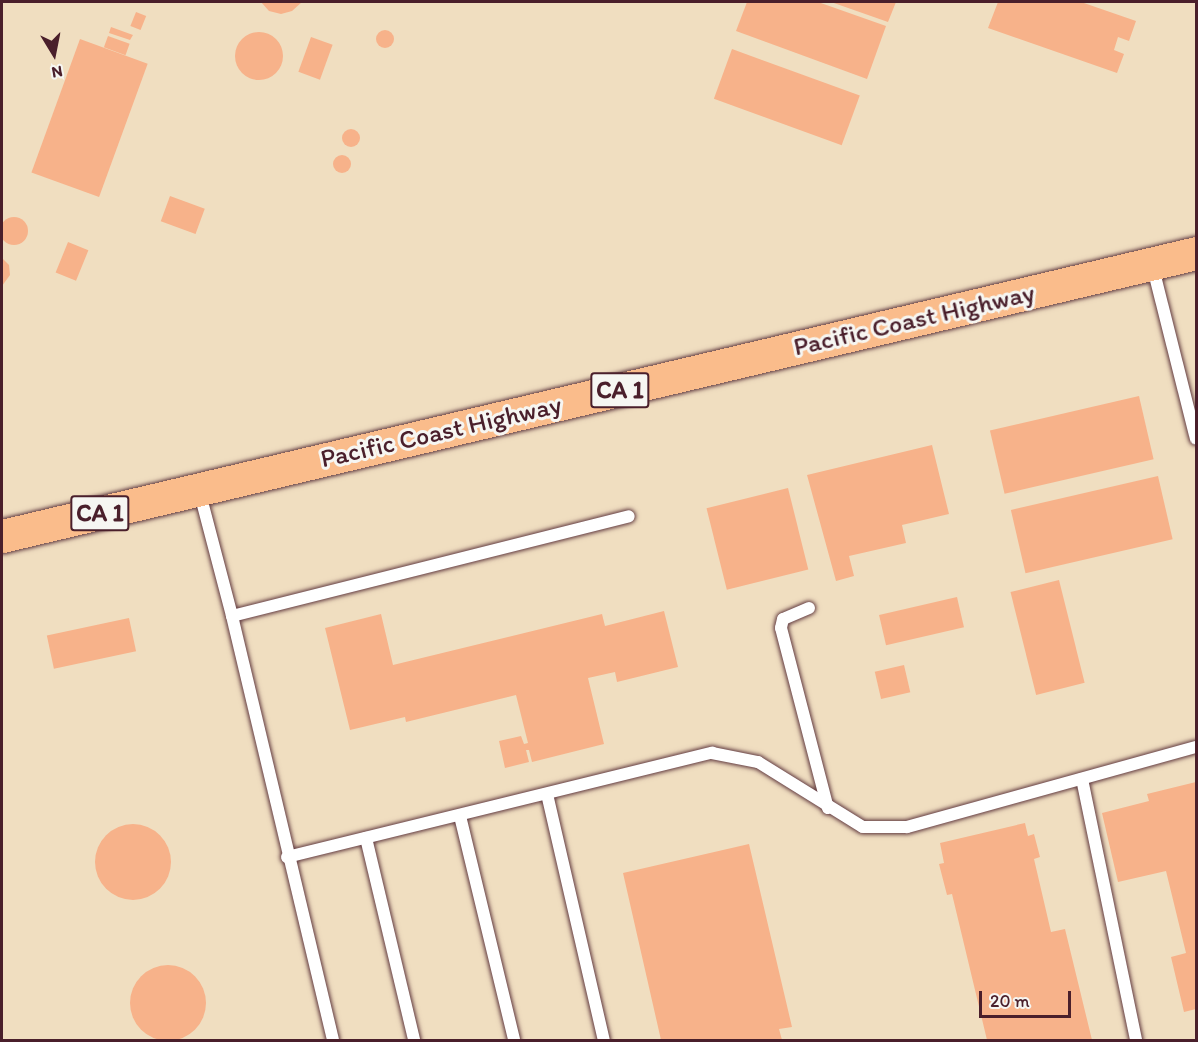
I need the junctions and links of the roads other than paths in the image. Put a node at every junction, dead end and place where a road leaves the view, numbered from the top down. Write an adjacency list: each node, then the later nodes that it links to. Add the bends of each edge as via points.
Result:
1 (1197, 253): 2 (highway, Pacific Coast Highway / CA 1)
2 (1151, 263): 3 (lane); 4 (highway, Pacific Coast Highway / CA 1)
3 (1196, 434)
4 (199, 489): 6 (highway, Pacific Coast Highway / CA 1); 8 (lane)
5 (629, 516): 8 (lane)
6 (2, 536)
7 (809, 609): 12 (lane, via 783,619 781,628)
8 (232, 616): 15 (lane)
9 (1197, 747): 10 (lane)
10 (1082, 779): 12 (lane, via 907,827 863,827); 20 (lane)
11 (547, 794): 12 (lane, via 712,753 758,762); 13 (lane); 19 (lane)
12 (828, 808)
13 (460, 816): 14 (lane); 18 (lane)
14 (366, 838): 15 (lane); 17 (lane)
15 (287, 857): 16 (lane)
16 (333, 1041)
17 (414, 1041)
18 (514, 1041)
19 (604, 1041)
20 (1136, 1041)

